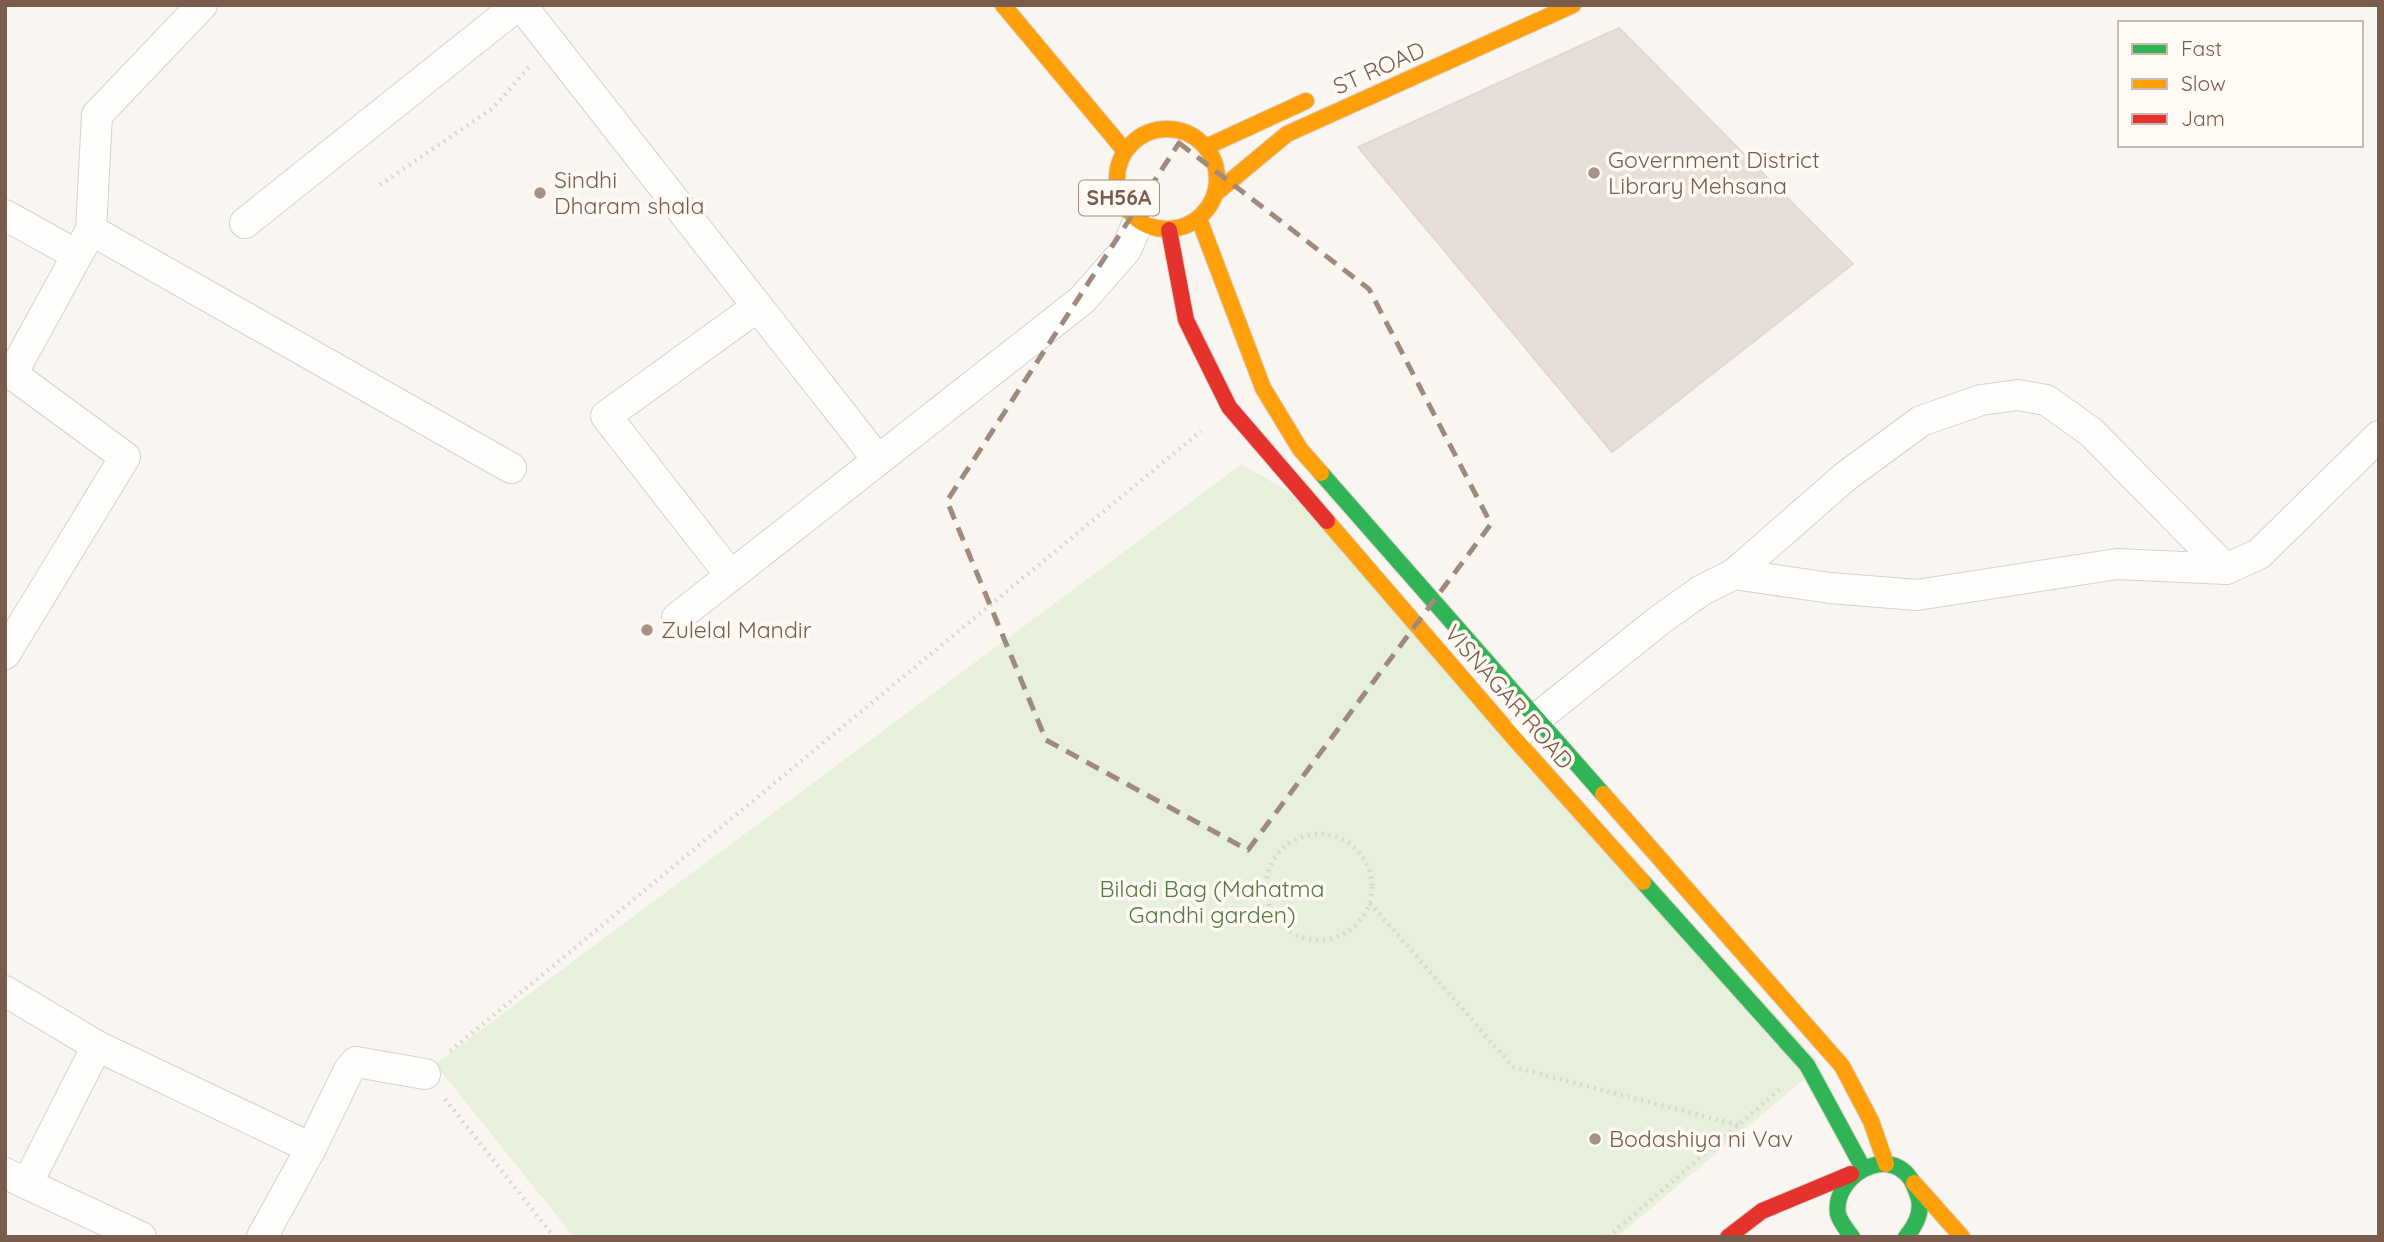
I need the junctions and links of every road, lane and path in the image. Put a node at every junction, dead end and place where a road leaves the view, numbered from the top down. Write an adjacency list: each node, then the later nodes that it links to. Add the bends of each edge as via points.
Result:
1 (202, 5): 16 (street, via 97,115)
2 (520, 5): 5 (street); 14 (street)
3 (1003, 5): 8 (main road)
4 (1573, 5): 10 (main road, ST ROAD, via 1287,134)
5 (551, 43): 9 (path, via 493,108); 17 (street)
6 (1318, 96): 7 (main road, ST ROAD)
7 (1206, 147): 8 (main road, SH56A, via 1195,136 1165,129 1136,139); 10 (main road, via 1218,177)
8 (1125, 151): 13 (main road, SH56A, via 1116,181 1119,197)
9 (380, 185)
10 (1216, 193): 12 (main road)
11 (5, 215): 16 (street)
12 (1199, 219): 15 (main road, SH56A); 28 (main road, via 1263,388 1300,449)
13 (1139, 222): 15 (main road, SH56A); 21 (street, via 1126,250 1082,299)
14 (244, 223)
15 (1169, 230): 19 (main road, VISNAGAR ROAD, via 1186,320)
16 (84, 243): 18 (street); 22 (street)
17 (757, 307): 21 (street); 25 (street, via 606,416)
18 (9, 378): 27 (street, via 125,457)
19 (1229, 407): 29 (main road, VISNAGAR ROAD); 34 (path)
20 (2379, 436): 23 (street, via 2259,554)
21 (877, 460): 25 (street)
22 (511, 468)
23 (2225, 569): 24 (street, via 2117,564 1917,595); 24 (street, via 2091,432 2046,400 2018,396 1980,400 1920,421 1846,476)
24 (1734, 574): 28 (street, via 1661,619)
25 (731, 576): 26 (street)
26 (677, 618)
27 (5, 654)
28 (1537, 718): 29 (street); 37 (main road, via 1842,1066 1871,1121)
29 (1513, 737): 33 (main road, VISNAGAR ROAD)
30 (1370, 903): 30 (path, via 1362,919 1332,939 1296,935 1281,925 1265,893 1273,859 1299,836 1333,835 1349,842 1370,869); 35 (path, via 1513,1067)
31 (5, 991): 32 (street)
32 (97, 1046): 36 (street); 39 (street)
33 (1807, 1065): 35 (path); 38 (main road, VISNAGAR ROAD)
34 (425, 1074): 36 (street, via 356,1062); 44 (path)
35 (1738, 1125): 45 (path)
36 (311, 1148): 43 (street)
37 (1886, 1164): 38 (main road); 40 (main road)
38 (1857, 1171): 41 (main road, via 1839,1194 1839,1216); 46 (main road, via 1762,1211)
39 (16, 1178): 42 (street)
40 (1914, 1183): 47 (main road, via 1920,1212); 48 (main road)
41 (1849, 1236)
42 (141, 1237)
43 (262, 1237)
44 (555, 1237)
45 (1608, 1237)
46 (1728, 1237)
47 (1906, 1237)
48 (1962, 1237)

